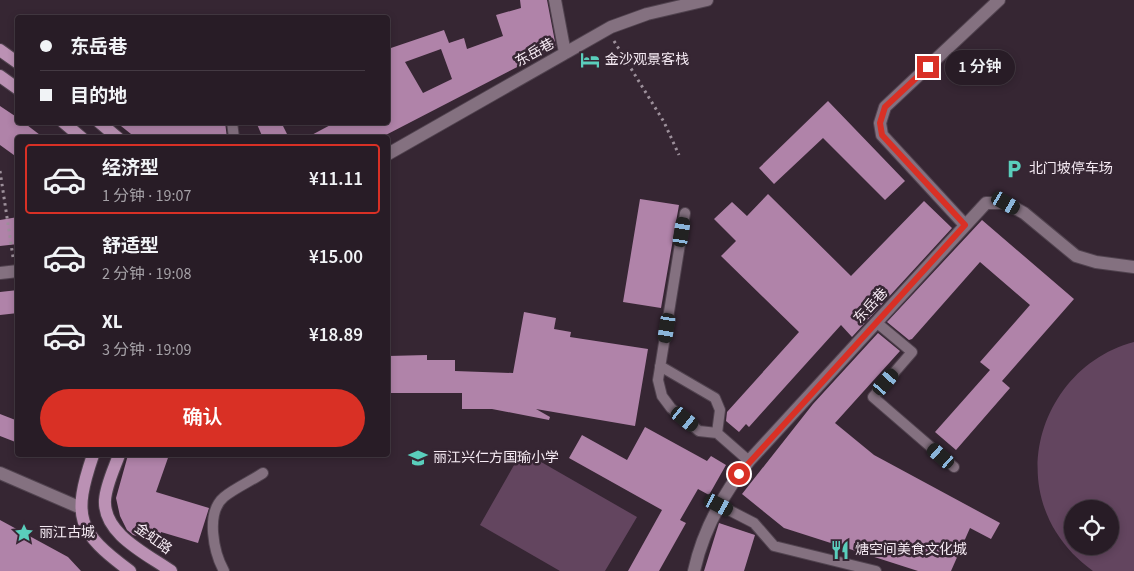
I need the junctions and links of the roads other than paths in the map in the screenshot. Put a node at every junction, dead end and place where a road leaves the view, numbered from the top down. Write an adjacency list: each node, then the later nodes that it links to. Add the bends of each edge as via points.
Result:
1 (556, 0): 5 (street)
2 (707, 0): 5 (street, 东岳巷, via 646,14 607,30)
3 (999, 0): 15 (street, via 885,107 880,123 882,135)
4 (0, 50): 6 (main road)
5 (565, 53): 13 (street, 东岳巷)
6 (15, 61)
7 (0, 76): 8 (main road)
8 (15, 87)
9 (67, 125): 11 (main road)
10 (103, 125): 12 (main road)
11 (78, 135)
12 (114, 135)
13 (390, 153)
14 (685, 213): 20 (lane)
15 (965, 225): 16 (street, 东岳巷, via 986,203 1006,203 1024,213 1076,256); 19 (street, 东岳巷)
16 (1134, 267)
17 (15, 272): 18 (street)
18 (0, 273)
19 (876, 322): 24 (street, 东岳巷); 25 (lane, via 912,352 873,397)
20 (660, 366): 21 (lane, via 715,398 720,410); 21 (lane, via 658,380 670,408 699,431)
21 (717, 433): 24 (lane)
22 (92, 457): 29 (main road, via 81,494)
23 (118, 457): 31 (main road, 金虹路, via 105,498 106,515 117,532)
24 (748, 461): 28 (street, 东岳巷)
25 (954, 467)
26 (0, 473): 29 (street)
27 (264, 473): 32 (lane, via 222,498 218,506 213,539)
28 (719, 505): 33 (street, 东岳巷, via 702,542); 34 (lane, via 754,523 774,546)
29 (81, 508): 30 (main road, via 94,542)
30 (130, 571)
31 (171, 571)
32 (224, 571)
33 (694, 571)
34 (876, 571)

